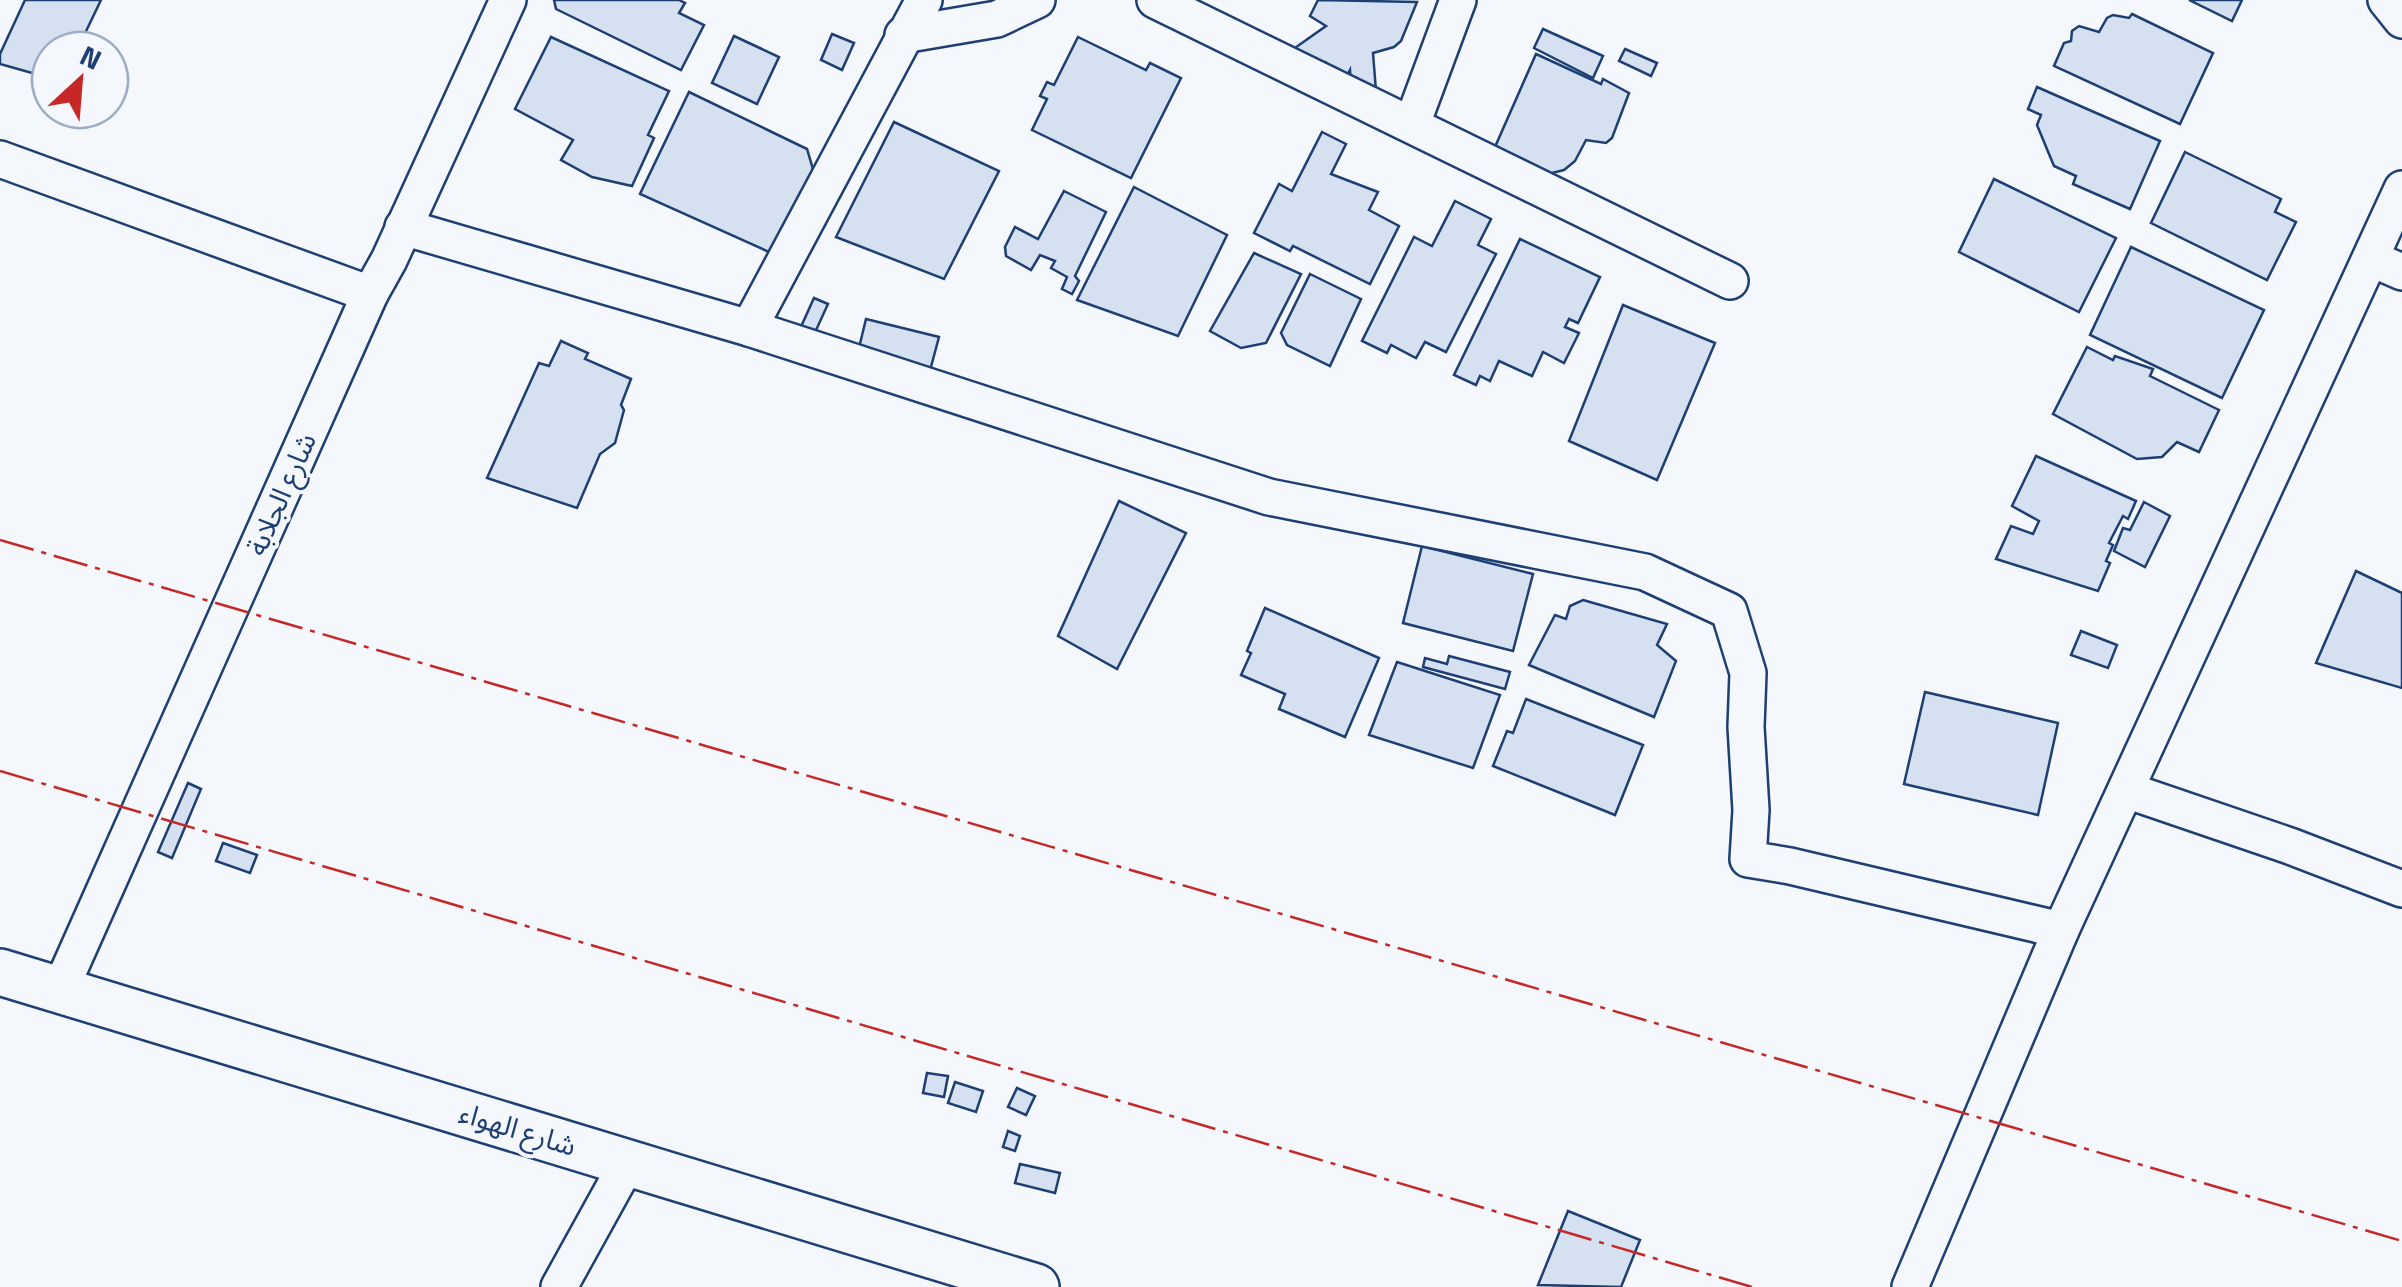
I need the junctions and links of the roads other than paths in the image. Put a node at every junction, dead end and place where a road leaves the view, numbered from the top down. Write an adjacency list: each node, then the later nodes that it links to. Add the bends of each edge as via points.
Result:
1 (508, 0): 12 (street, شارع الجلابة)
2 (924, 0): 8 (street)
3 (1036, 0): 8 (street, via 997,19)
4 (1155, 0): 9 (street)
5 (1458, 0): 9 (street)
6 (2386, 0): 7 (street)
7 (2402, 20)
8 (902, 35): 16 (street)
9 (1412, 124): 14 (street)
10 (0, 159): 15 (street)
11 (2402, 189): 13 (street)
12 (403, 228): 15 (street, شارع الجلابة); 16 (street)
13 (2387, 265): 17 (street)
14 (1730, 281)
15 (370, 294): 21 (street, شارع الجلابة)
16 (749, 328): 19 (street, via 1269,497 1645,572 1729,611 1748,673 1748,860)
17 (2126, 790): 18 (street); 19 (street)
18 (2402, 888)
19 (2061, 930): 25 (street)
20 (0, 972): 21 (street, شارع الهواء)
21 (60, 990): 22 (street, شارع الهواء)
22 (628, 1162): 23 (street); 24 (street, شارع الهواء)
23 (559, 1287)
24 (1036, 1287)
25 (1910, 1287)

